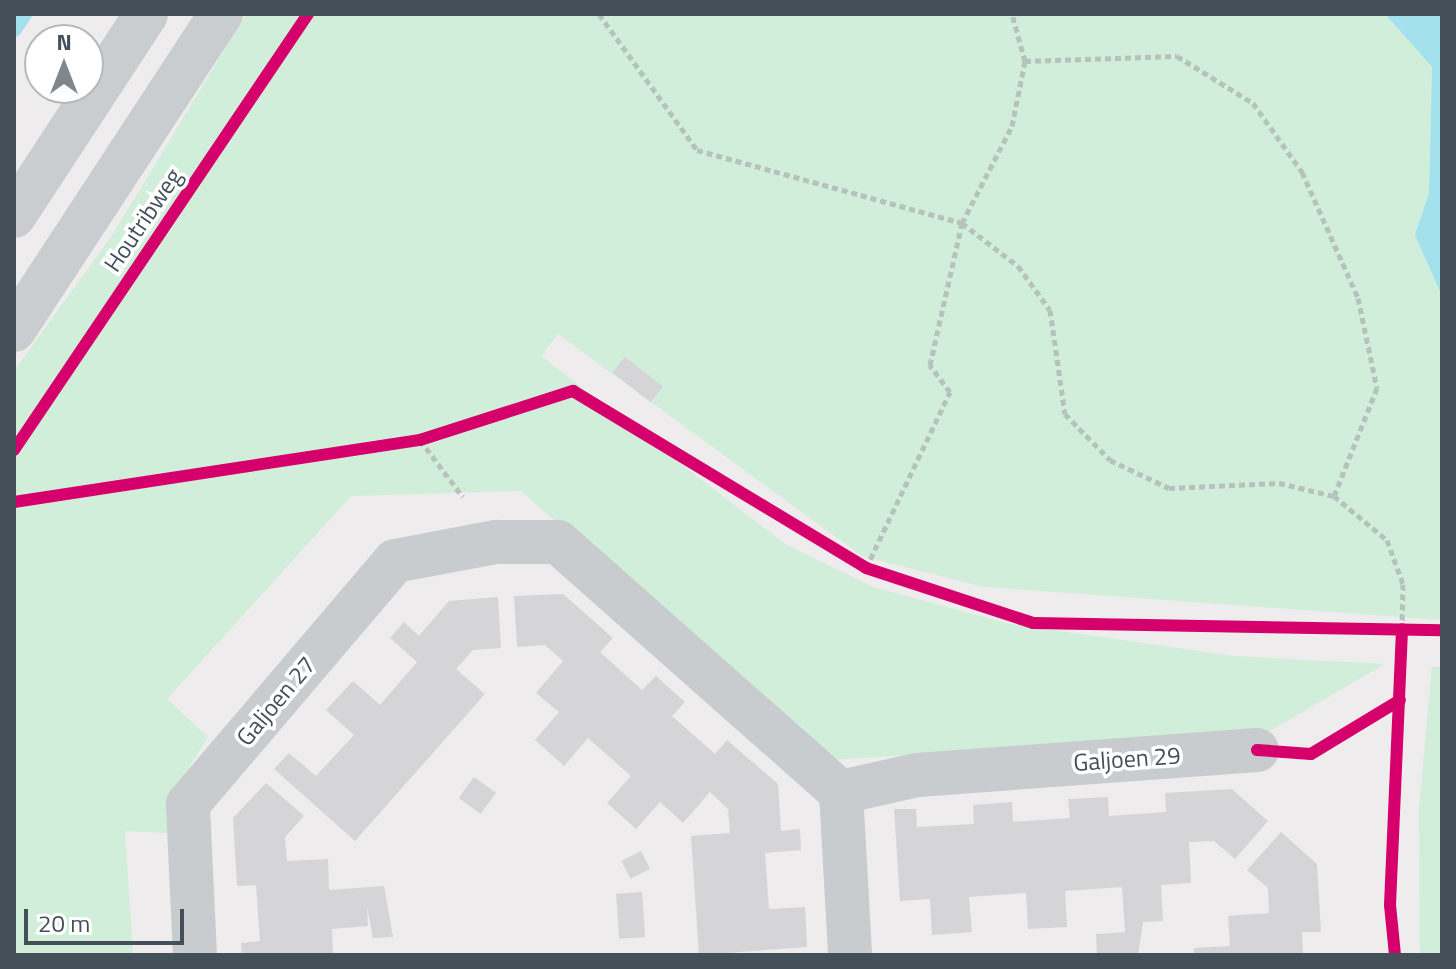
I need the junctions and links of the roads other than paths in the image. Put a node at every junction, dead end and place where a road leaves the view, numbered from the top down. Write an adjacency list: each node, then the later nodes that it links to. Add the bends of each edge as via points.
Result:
1 (146, 14): 3 (main road)
2 (221, 14): 4 (main road, Houtribweg)
3 (14, 216)
4 (14, 330)
5 (1257, 750): 6 (street, Galjoen 29, via 917,775)
6 (841, 792): 7 (street, Galjoen 27, via 558,542 496,542 395,561 188,804); 8 (street)
7 (195, 955)
8 (850, 955)

